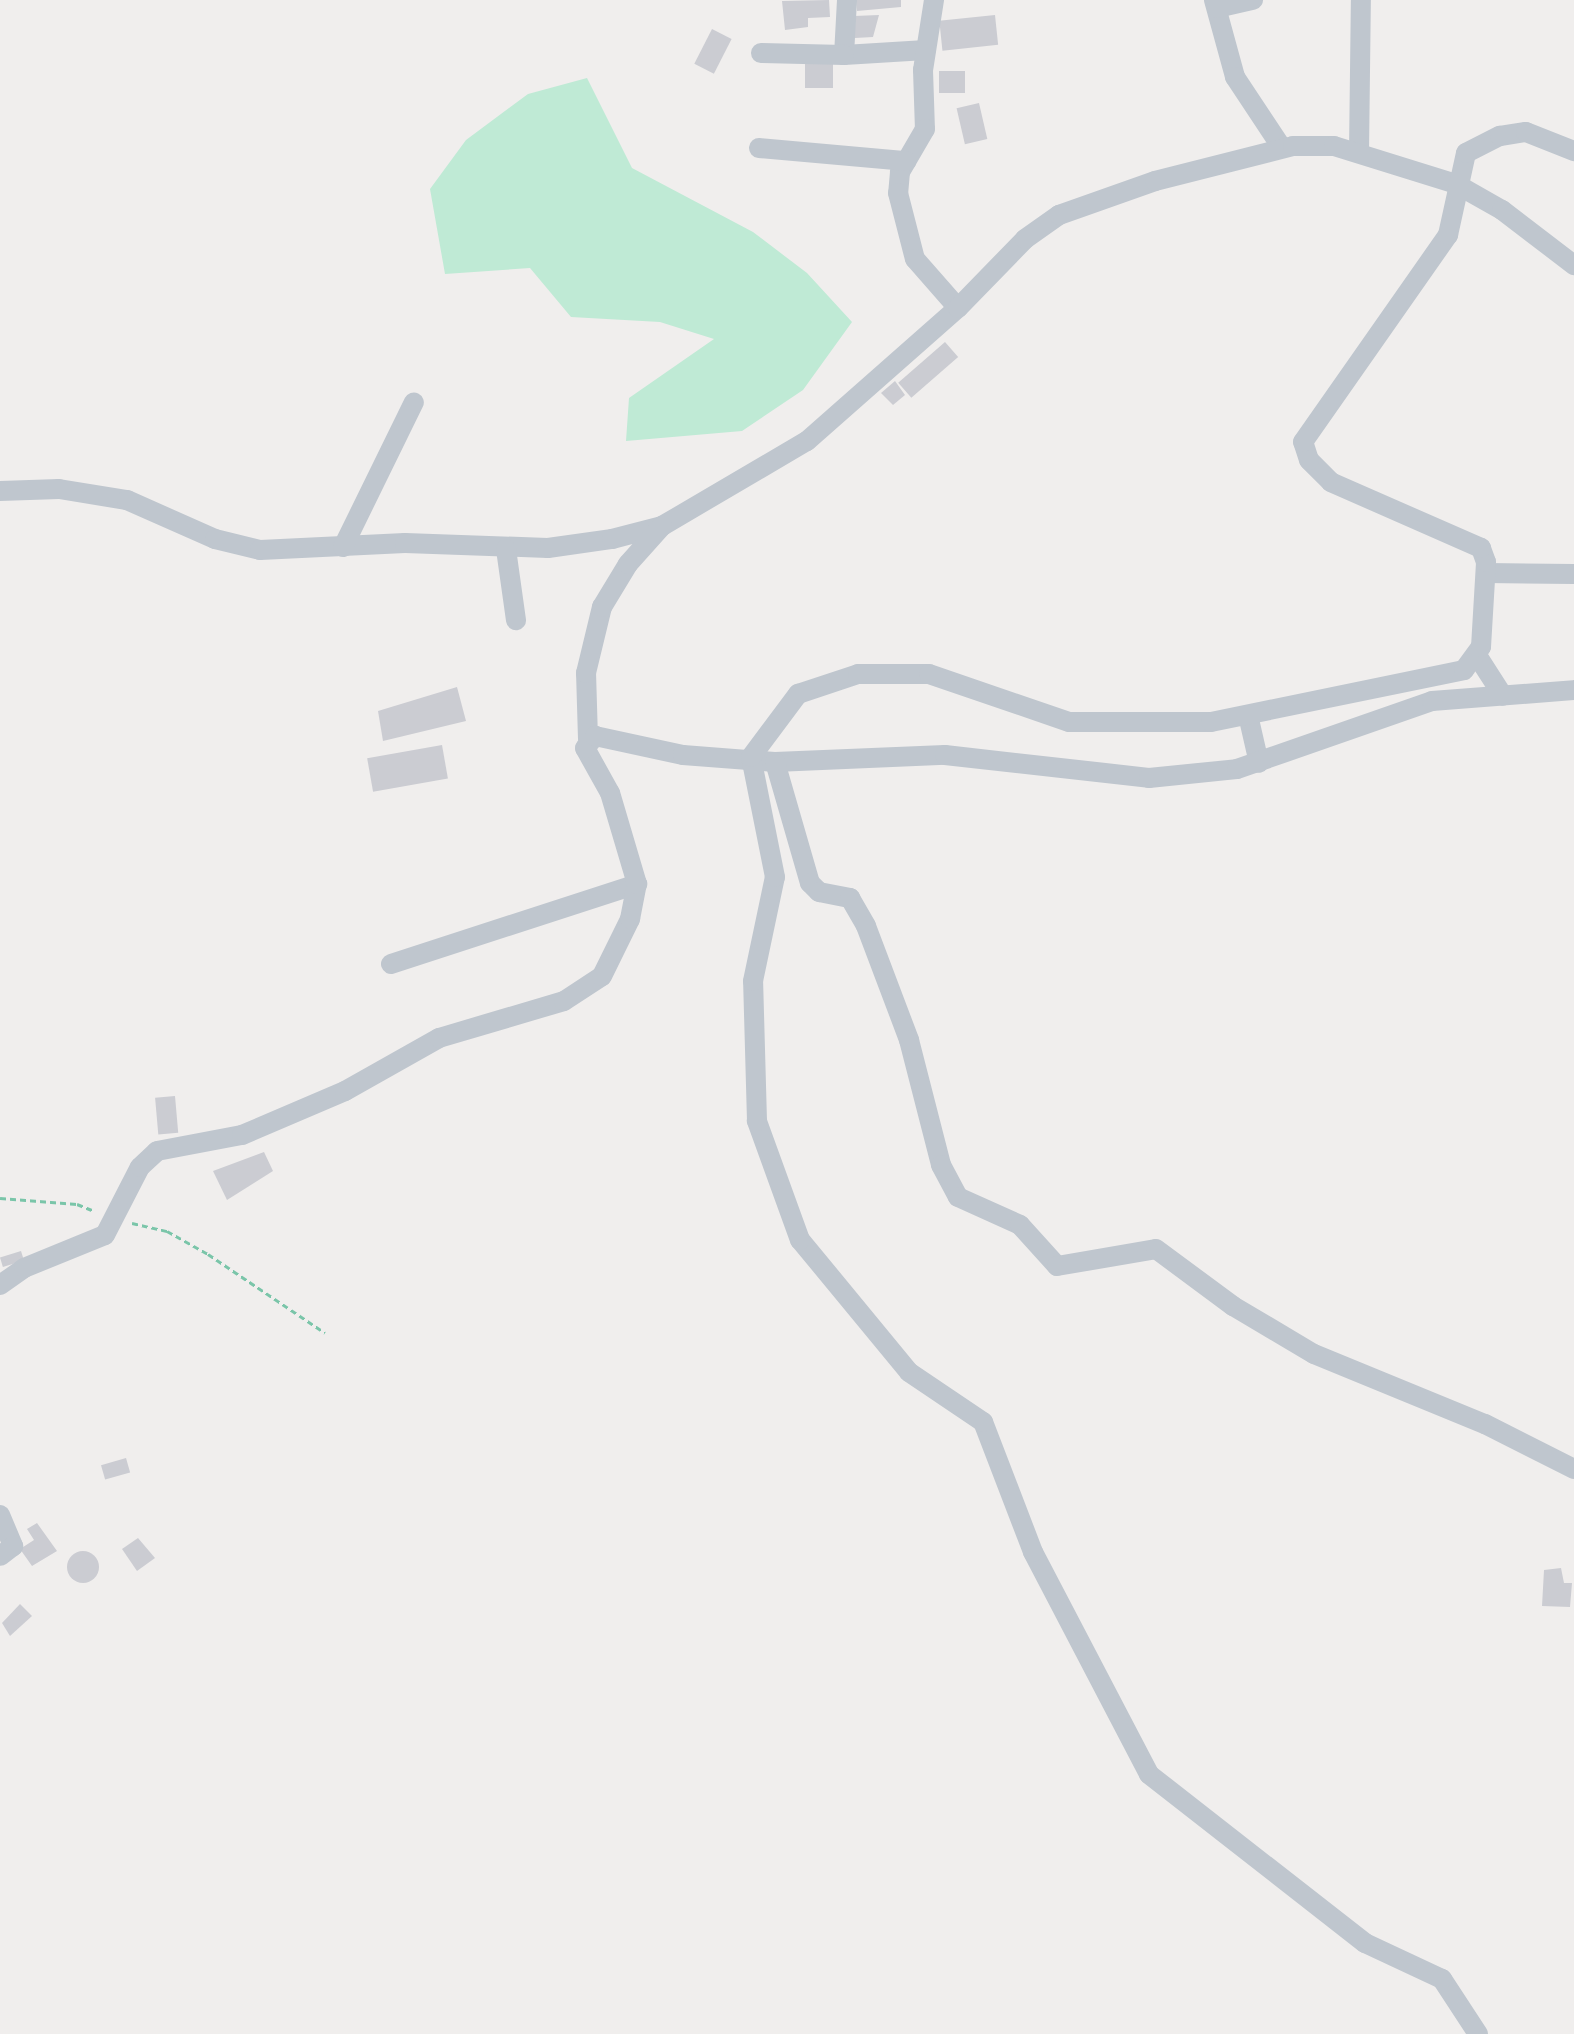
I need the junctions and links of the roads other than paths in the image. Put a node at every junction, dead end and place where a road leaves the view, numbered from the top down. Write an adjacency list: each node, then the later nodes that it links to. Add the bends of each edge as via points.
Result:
1 (847, 0): 8 (street)
2 (934, 0): 6 (street)
3 (1253, 0): 5 (street)
4 (1361, 0): 12 (street)
5 (1216, 4): 10 (street, via 1235,77)
6 (926, 50): 8 (street); 13 (street, via 925,129)
7 (761, 53): 8 (street)
8 (844, 55)
9 (759, 148): 13 (street)
10 (1282, 148): 12 (street, via 1317,145); 16 (street, via 1131,188 1059,215 1025,239)
11 (1574, 151): 14 (street, via 1537,135 1500,136 1466,153)
12 (1359, 153): 14 (street)
13 (906, 161): 16 (street, via 898,193 906,241 936,288)
14 (1456, 184): 15 (street, via 1502,210); 22 (street, via 1448,235 1303,442 1309,460 1331,482 1474,541 1485,555)
15 (1574, 265)
16 (958, 308): 19 (street, via 807,441)
17 (414, 402): 20 (street)
18 (0, 491): 20 (street, via 59,489 127,500 236,547)
19 (662, 526): 21 (street, via 582,546); 29 (street, via 628,564 602,607 586,673)
20 (343, 547): 21 (street, via 405,543)
21 (506, 549): 24 (street)
22 (1486, 573): 23 (street); 25 (street)
23 (1574, 574)
24 (516, 620)
25 (1478, 657): 27 (street); 28 (street, via 1446,678 1309,698)
26 (1574, 690): 27 (street)
27 (1503, 696): 32 (street, via 1391,711)
28 (1248, 715): 30 (street, via 1211,722 1069,722 929,674 858,674 798,694); 32 (street)
29 (588, 739): 30 (street, via 683,755); 33 (street, via 585,748 610,793)
30 (751, 757): 31 (street); 39 (street, via 775,877 753,981 757,1121 800,1240 909,1372 983,1422 1033,1552 1149,1774 1365,1943 1442,1979)
31 (775, 762): 32 (street, via 945,755 1149,778); 36 (street, via 810,883 819,892 850,898 866,926 909,1040 941,1165 958,1197 1020,1225 1057,1266 1156,1249 1233,1306 1314,1354 1485,1424)
32 (1259, 763)
33 (637, 884): 34 (street); 35 (street, via 613,955 602,976 580,994 439,1038 345,1091 242,1135 157,1151 140,1167 90,1245 43,1258)
34 (391, 964)
35 (0, 1285)
36 (1574, 1469)
37 (0, 1515): 38 (street, via 13,1546)
38 (0, 1556)
39 (1478, 2034)

